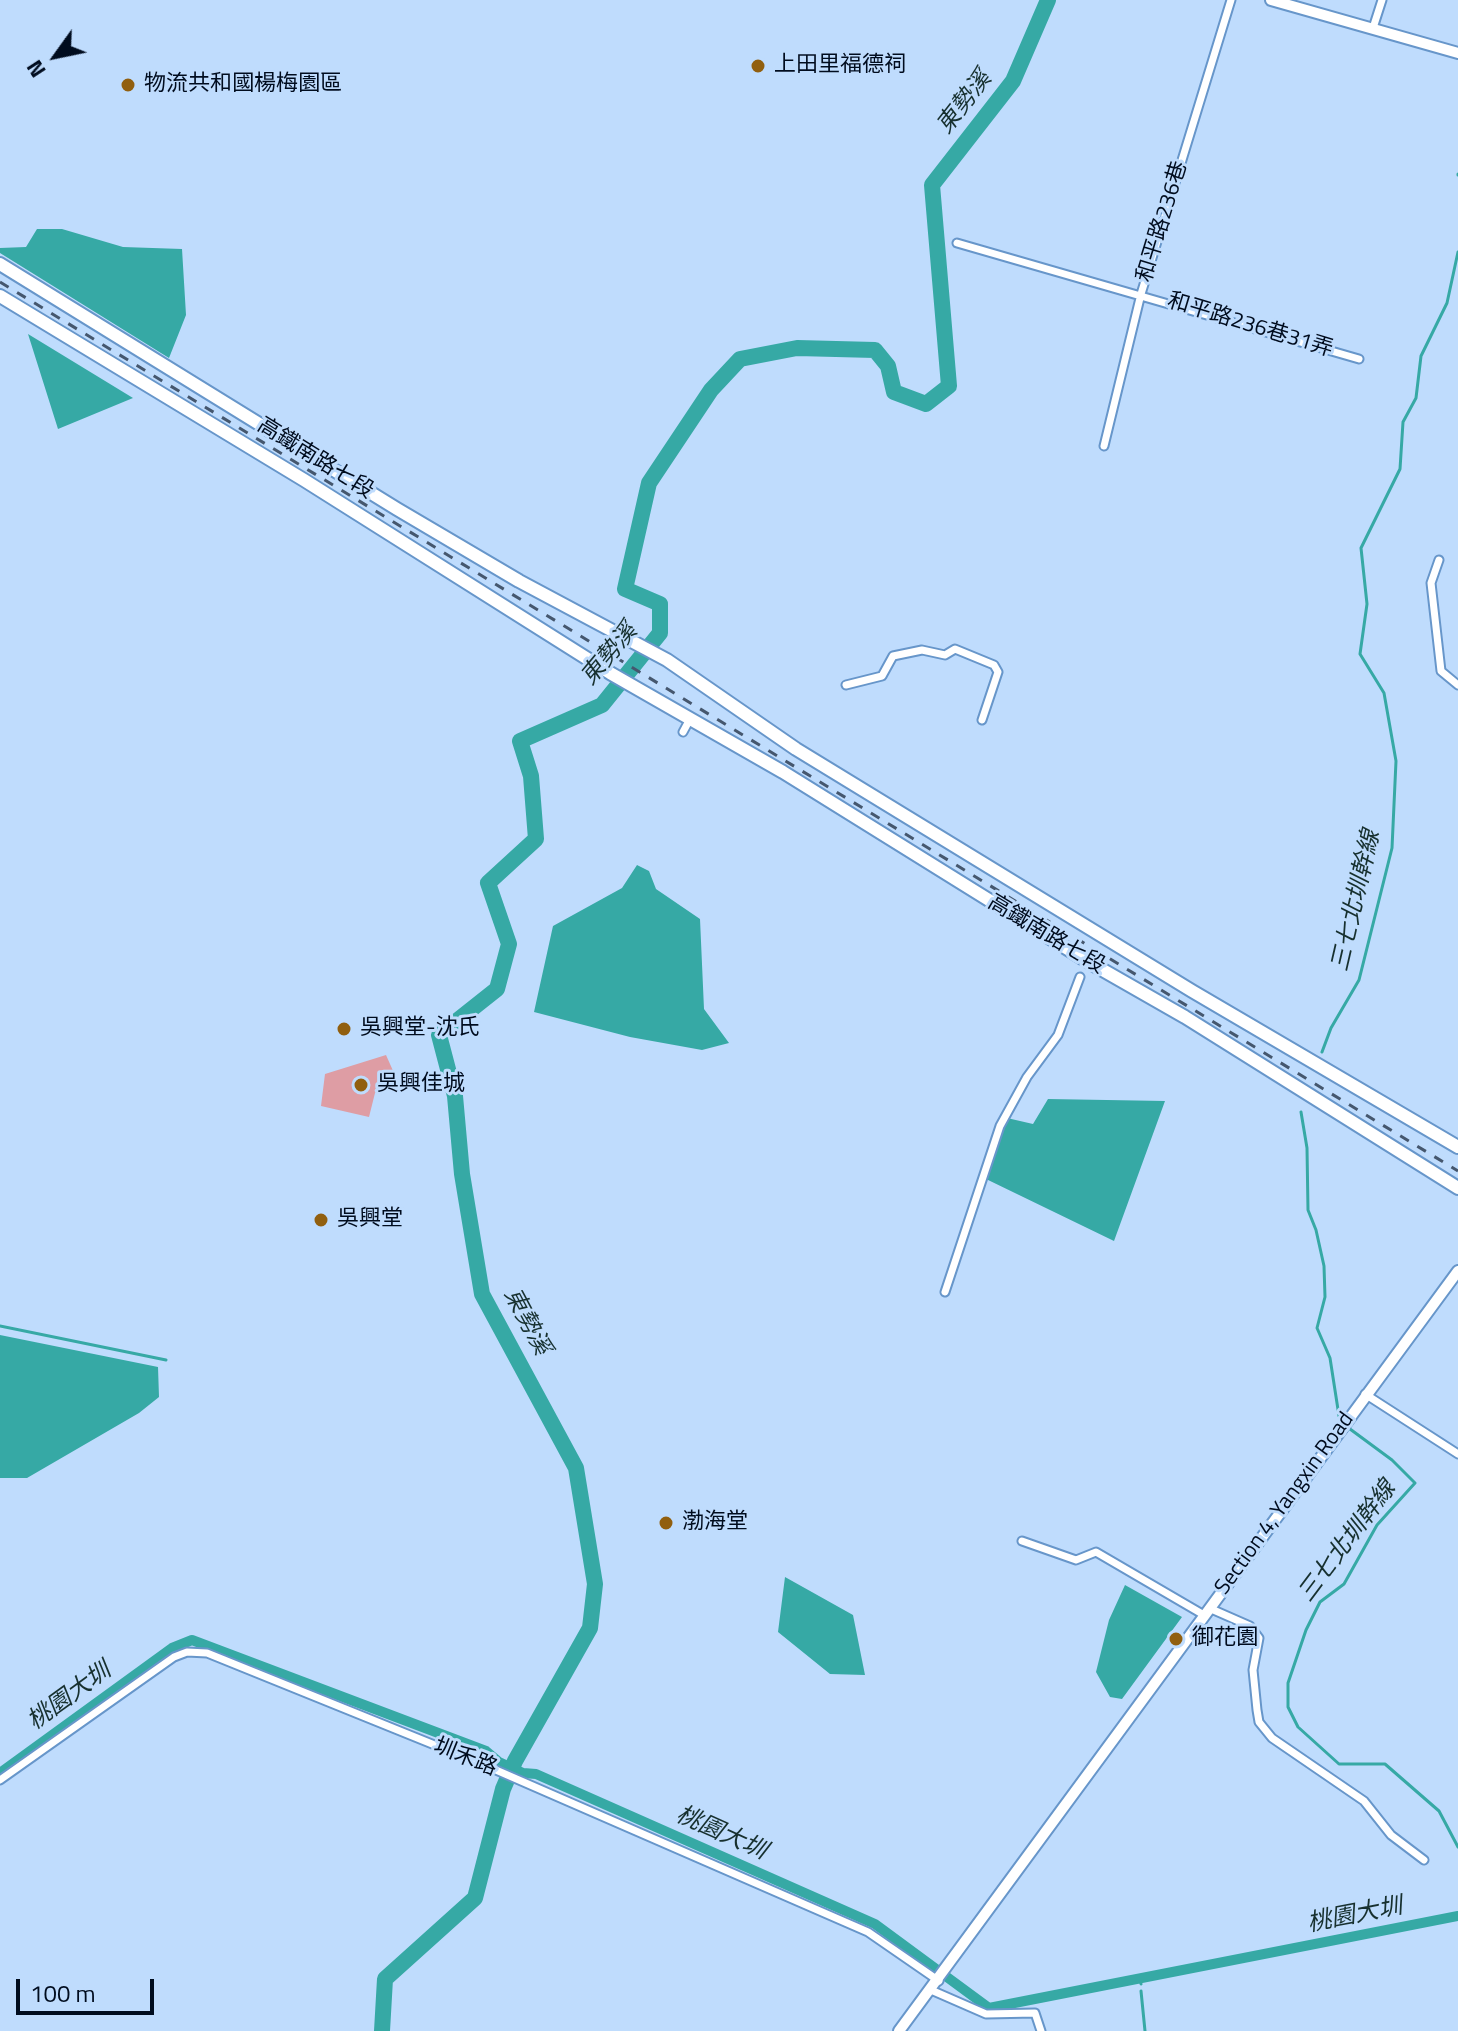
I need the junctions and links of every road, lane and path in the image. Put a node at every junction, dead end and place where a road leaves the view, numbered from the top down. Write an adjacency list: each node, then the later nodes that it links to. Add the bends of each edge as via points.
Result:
1 (1231, 0): 8 (street, 和平路236巷)
2 (1271, 0): 4 (main road)
3 (1382, 0): 4 (street)
4 (1373, 28): 5 (main road)
5 (1458, 53)
6 (957, 243): 8 (street, 和平路236巷31弄)
7 (0, 264): 19 (main road, 高鐵南路七段, via 397,509 519,581 638,642 1192,991)
8 (1141, 294): 10 (street, 和平路236巷31弄); 11 (street, 和平路236巷)
9 (0, 296): 15 (main road, 高鐵南路七段)
10 (1359, 359)
11 (1104, 446)
12 (1439, 560): 14 (street, via 1431,583 1441,671)
13 (846, 685): 16 (street, via 882,676 893,656 922,650 945,655 955,649 994,665 998,672)
14 (1458, 685)
15 (690, 719): 17 (street); 20 (main road, 高鐵南路七段)
16 (982, 720)
17 (683, 732)
18 (1080, 977): 22 (street, via 1058,1035 1000,1126)
19 (1458, 1147)
20 (1458, 1188)
21 (1458, 1271): 23 (main road, Section 4, Yangxin Road)
22 (945, 1292)
23 (1365, 1394): 24 (street); 26 (main road, Section 4, Yangxin Road)
24 (1458, 1454)
25 (1022, 1541): 26 (street, via 1076,1560 1096,1552)
26 (1207, 1612): 28 (street, via 1250,1626 1259,1638 1253,1670 1257,1710 1272,1738 1364,1801 1391,1835); 29 (main road, Section 4, Yangxin Road)
27 (0, 1780): 29 (street, 圳禾路, via 161,1666 187,1652 207,1653 495,1770 868,1932)
28 (1424, 1860)
29 (938, 1981): 30 (main road, Section 4, Yangxin Road); 31 (street, 圳禾路, via 986,2014 1035,2013)
30 (899, 2031)
31 (1041, 2031)

